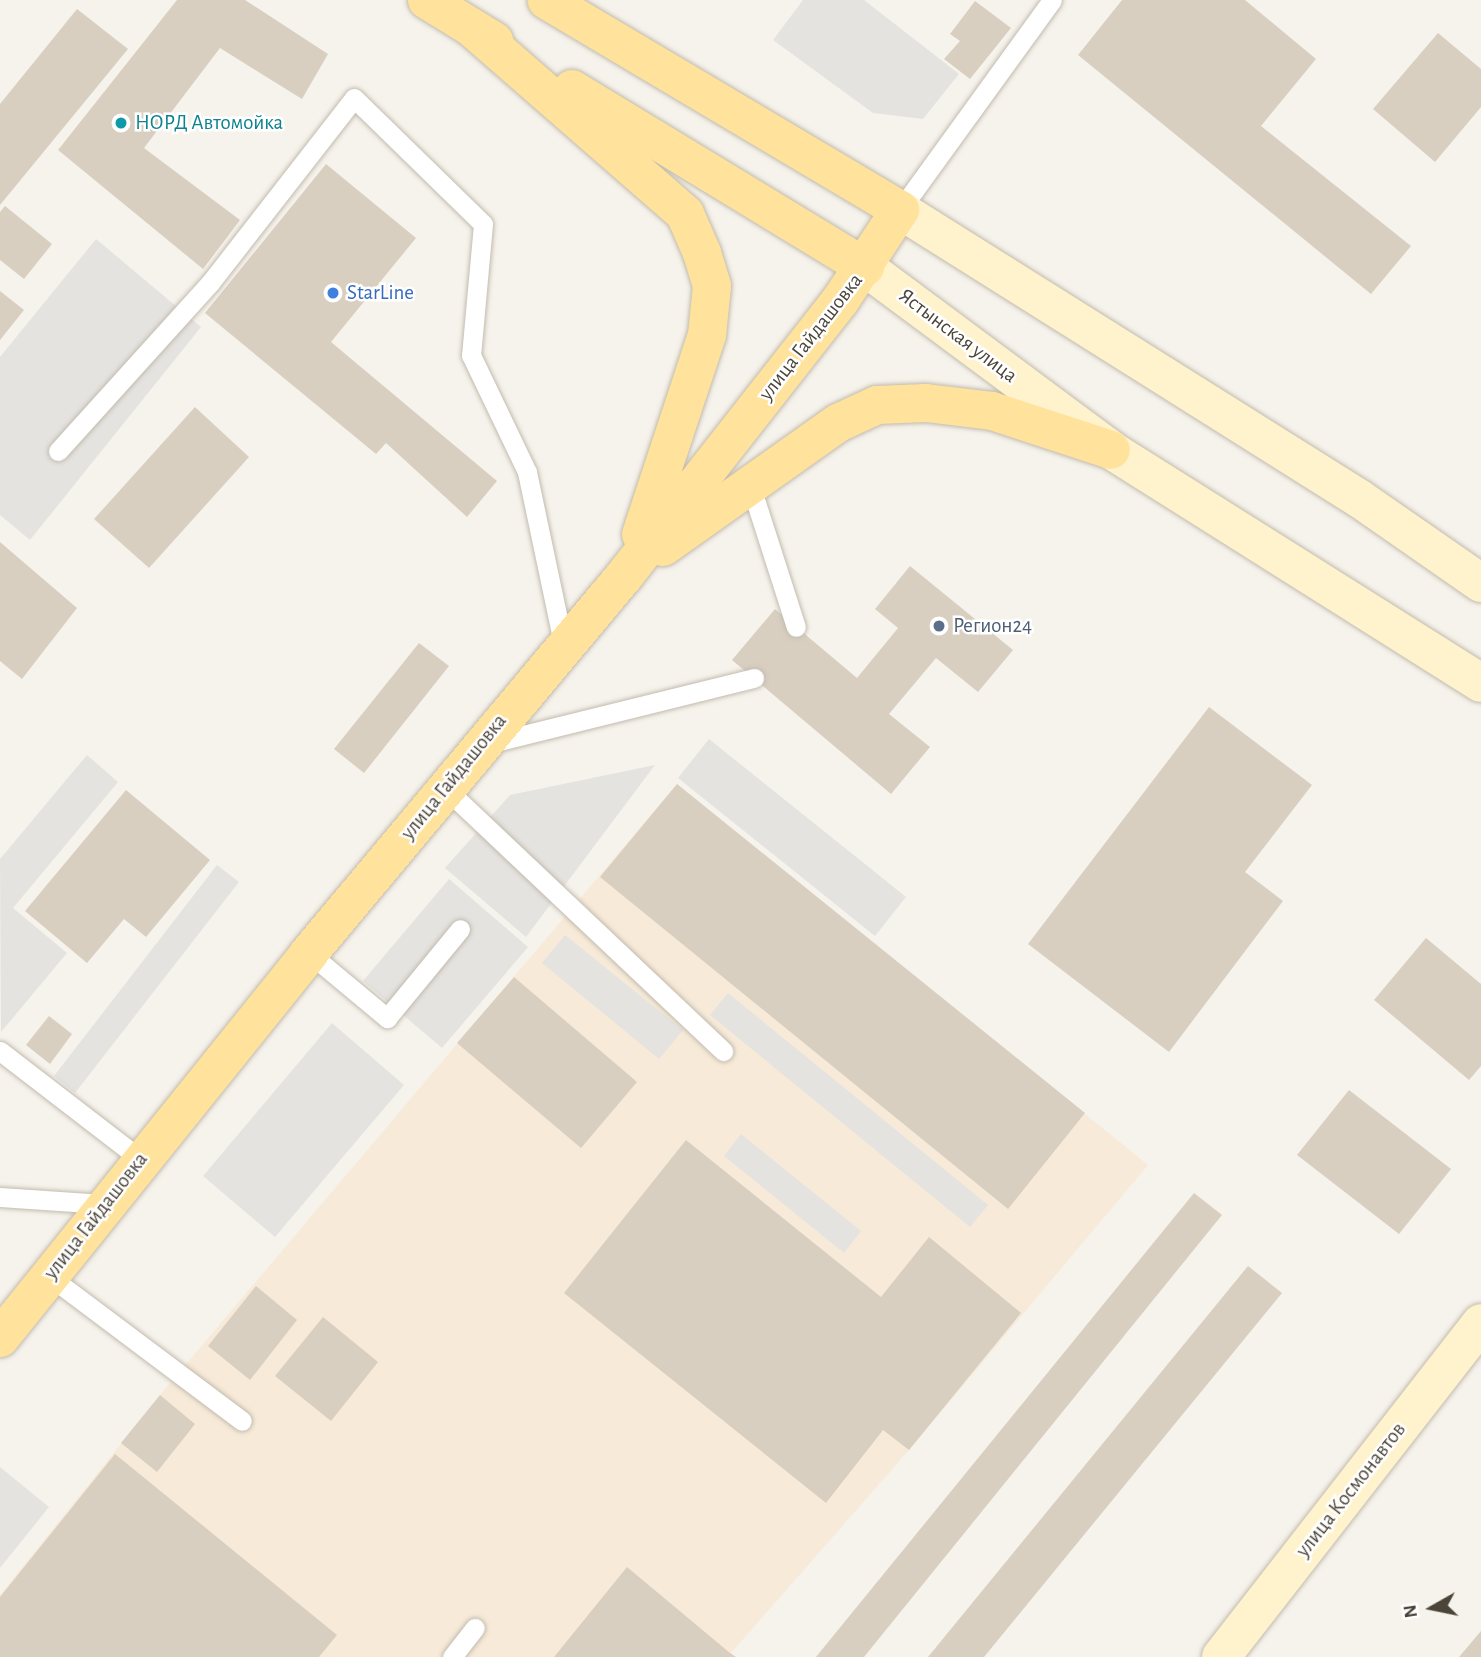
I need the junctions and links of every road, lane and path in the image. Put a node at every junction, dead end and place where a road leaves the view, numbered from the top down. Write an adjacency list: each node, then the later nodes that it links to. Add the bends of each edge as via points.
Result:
1 (427, 0): 4 (main road, Ястынская улица)
2 (547, 0): 5 (main road)
3 (1052, 0): 5 (lane)
4 (472, 28): 6 (main road, Ястынская улица); 10 (main road, via 685,214 712,286 699,361 663,479)
5 (900, 210): 6 (main road, улица Гайдашовка); 11 (main road, via 1360,499)
6 (865, 267): 7 (main road, Ястынская улица); 10 (main road, улица Гайдашовка)
7 (1111, 450): 9 (main road, via 992,411 926,402 877,405 838,423); 15 (main road, Ястынская улица)
8 (58, 451): 13 (lane, via 209,283 354,98 483,224 471,355 527,472)
9 (750, 484): 10 (main road); 12 (lane)
10 (625, 575): 13 (main road, улица Гайдашовка)
11 (1481, 583)
12 (796, 627)
13 (563, 643): 16 (main road, улица Гайдашовка)
14 (754, 678): 16 (lane)
15 (1481, 683)
16 (480, 746): 17 (main road, улица Гайдашовка)
17 (445, 788): 19 (main road, улица Гайдашовка); 21 (lane)
18 (460, 929): 19 (lane, via 387,1018)
19 (309, 953): 22 (main road, улица Гайдашовка)
20 (0, 1051): 22 (lane)
21 (723, 1051)
22 (141, 1159): 24 (main road, улица Гайдашовка)
23 (0, 1197): 24 (lane)
24 (104, 1204): 25 (main road, улица Гайдашовка)
25 (49, 1276): 27 (main road, улица Гайдашовка); 28 (lane)
26 (1481, 1324): 31 (main road, улица Космонавтов)
27 (0, 1338)
28 (242, 1421)
29 (475, 1628): 30 (lane)
30 (452, 1657)
31 (1221, 1657)

